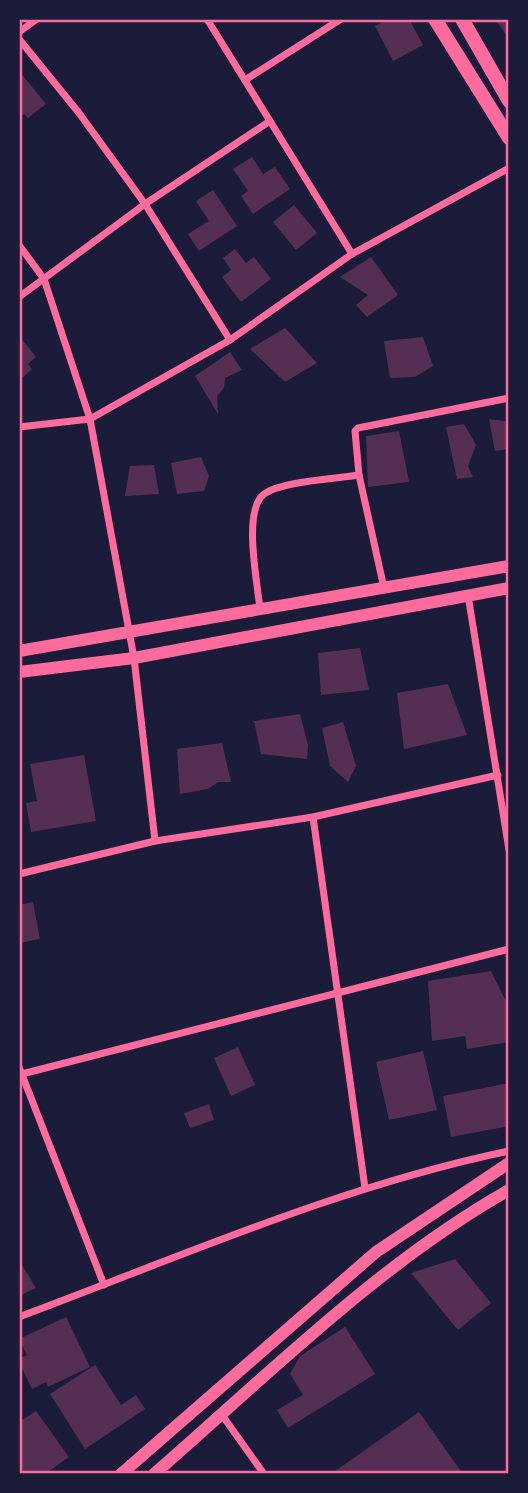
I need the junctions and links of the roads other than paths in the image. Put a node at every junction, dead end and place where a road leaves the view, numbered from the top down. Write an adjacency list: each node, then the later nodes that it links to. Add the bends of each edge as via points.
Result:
1 (37, 19): 6 (street)
2 (207, 19): 8 (street)
3 (341, 19): 8 (street)
4 (435, 19): 11 (main road)
5 (462, 19): 9 (main road)
6 (19, 32)
7 (19, 39): 13 (street)
8 (245, 80): 10 (street)
9 (509, 101)
10 (270, 121): 13 (street); 15 (street)
11 (509, 138)
12 (509, 168): 15 (street)
13 (145, 204): 16 (street); 18 (street)
14 (19, 244): 16 (street)
15 (352, 254): 18 (street)
16 (44, 279): 17 (street); 20 (street)
17 (19, 297)
18 (230, 340): 20 (street)
19 (509, 398): 22 (street, via 358,428 354,436)
20 (90, 419): 21 (street); 28 (street)
21 (19, 427)
22 (359, 475): 24 (street); 27 (street, via 277,488 263,495 252,526)
23 (509, 566): 24 (street)
24 (384, 588): 27 (street)
25 (509, 588): 26 (street)
26 (468, 594): 30 (street); 32 (street)
27 (260, 610): 28 (street)
28 (129, 634): 29 (street); 30 (street)
29 (19, 651)
30 (134, 658): 31 (street); 34 (street)
31 (19, 672)
32 (498, 775): 33 (street); 35 (street)
33 (313, 817): 34 (street); 38 (street)
34 (155, 841): 36 (street)
35 (509, 850)
36 (19, 874)
37 (509, 949): 38 (street)
38 (338, 992): 39 (street); 42 (street)
39 (20, 1070): 44 (street)
40 (509, 1151): 42 (street)
41 (509, 1163): 47 (street, via 376,1252)
42 (365, 1188): 44 (street)
43 (509, 1190): 46 (street, via 451,1223 398,1262)
44 (104, 1285): 45 (street)
45 (19, 1317)
46 (222, 1415): 48 (street); 49 (street)
47 (121, 1474)
48 (153, 1474)
49 (264, 1474)

